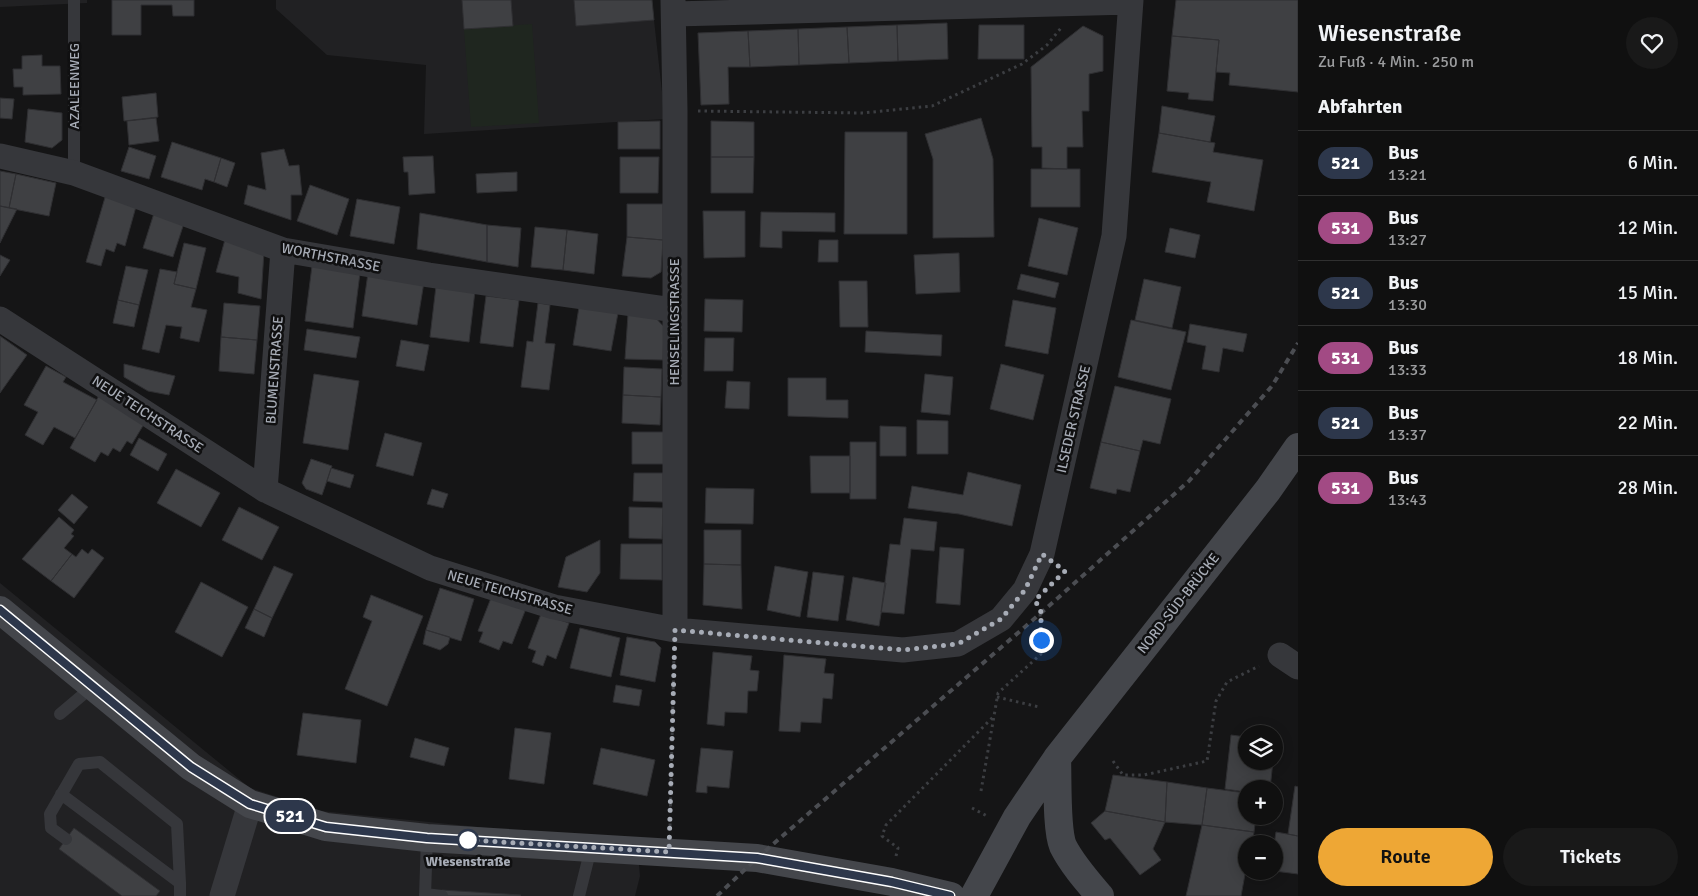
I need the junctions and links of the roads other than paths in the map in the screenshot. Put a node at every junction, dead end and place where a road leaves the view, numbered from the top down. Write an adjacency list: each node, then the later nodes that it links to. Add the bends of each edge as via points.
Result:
1 (74, 0): 5 (lane, AZALEENWEG)
2 (1131, 1): 3 (street); 11 (street, ILSEDER STRASSE, via 1114,236)
3 (674, 7): 7 (street, HENSELINGSTRASSE)
4 (0, 156): 5 (street, WORTHSTRASSE)
5 (74, 173): 6 (street, WORTHSTRASSE)
6 (283, 250): 7 (street, WORTHSTRASSE, via 429,275); 10 (street, BLUMENSTRASSE)
7 (674, 310): 13 (street, HENSELINGSTRASSE)
8 (0, 319): 10 (street, NEUE TEICHSTRASSE)
9 (1298, 447): 16 (street, NORD-SÜD-BRÜCKE, via 1268,490)
10 (265, 490): 13 (street, NEUE TEICHSTRASSE, via 430,568 554,607)
11 (1042, 554): 13 (street, NEUE TEICHSTRASSE, via 1025,590 1001,619 958,644 903,650)
12 (0, 610): 14 (street)
13 (675, 630)
14 (92, 686): 15 (lane); 18 (street, via 191,767)
15 (60, 714)
16 (1057, 758): 28 (street, NORD-SÜD-BRÜCKE, via 1017,817); 29 (street, via 1059,827 1063,846)
17 (61, 794): 20 (lane, via 50,814 51,828); 22 (lane); 22 (lane, via 79,764 100,762 177,824)
18 (250, 804): 19 (street, via 326,827); 24 (street)
19 (427, 838): 21 (street); 23 (lane)
20 (66, 839)
21 (591, 848): 26 (lane); 27 (street, via 757,858)
22 (180, 890)
23 (425, 895): 25 (lane)
24 (222, 896)
25 (442, 896)
26 (579, 896)
27 (951, 896)
28 (974, 896)
29 (1100, 896)

